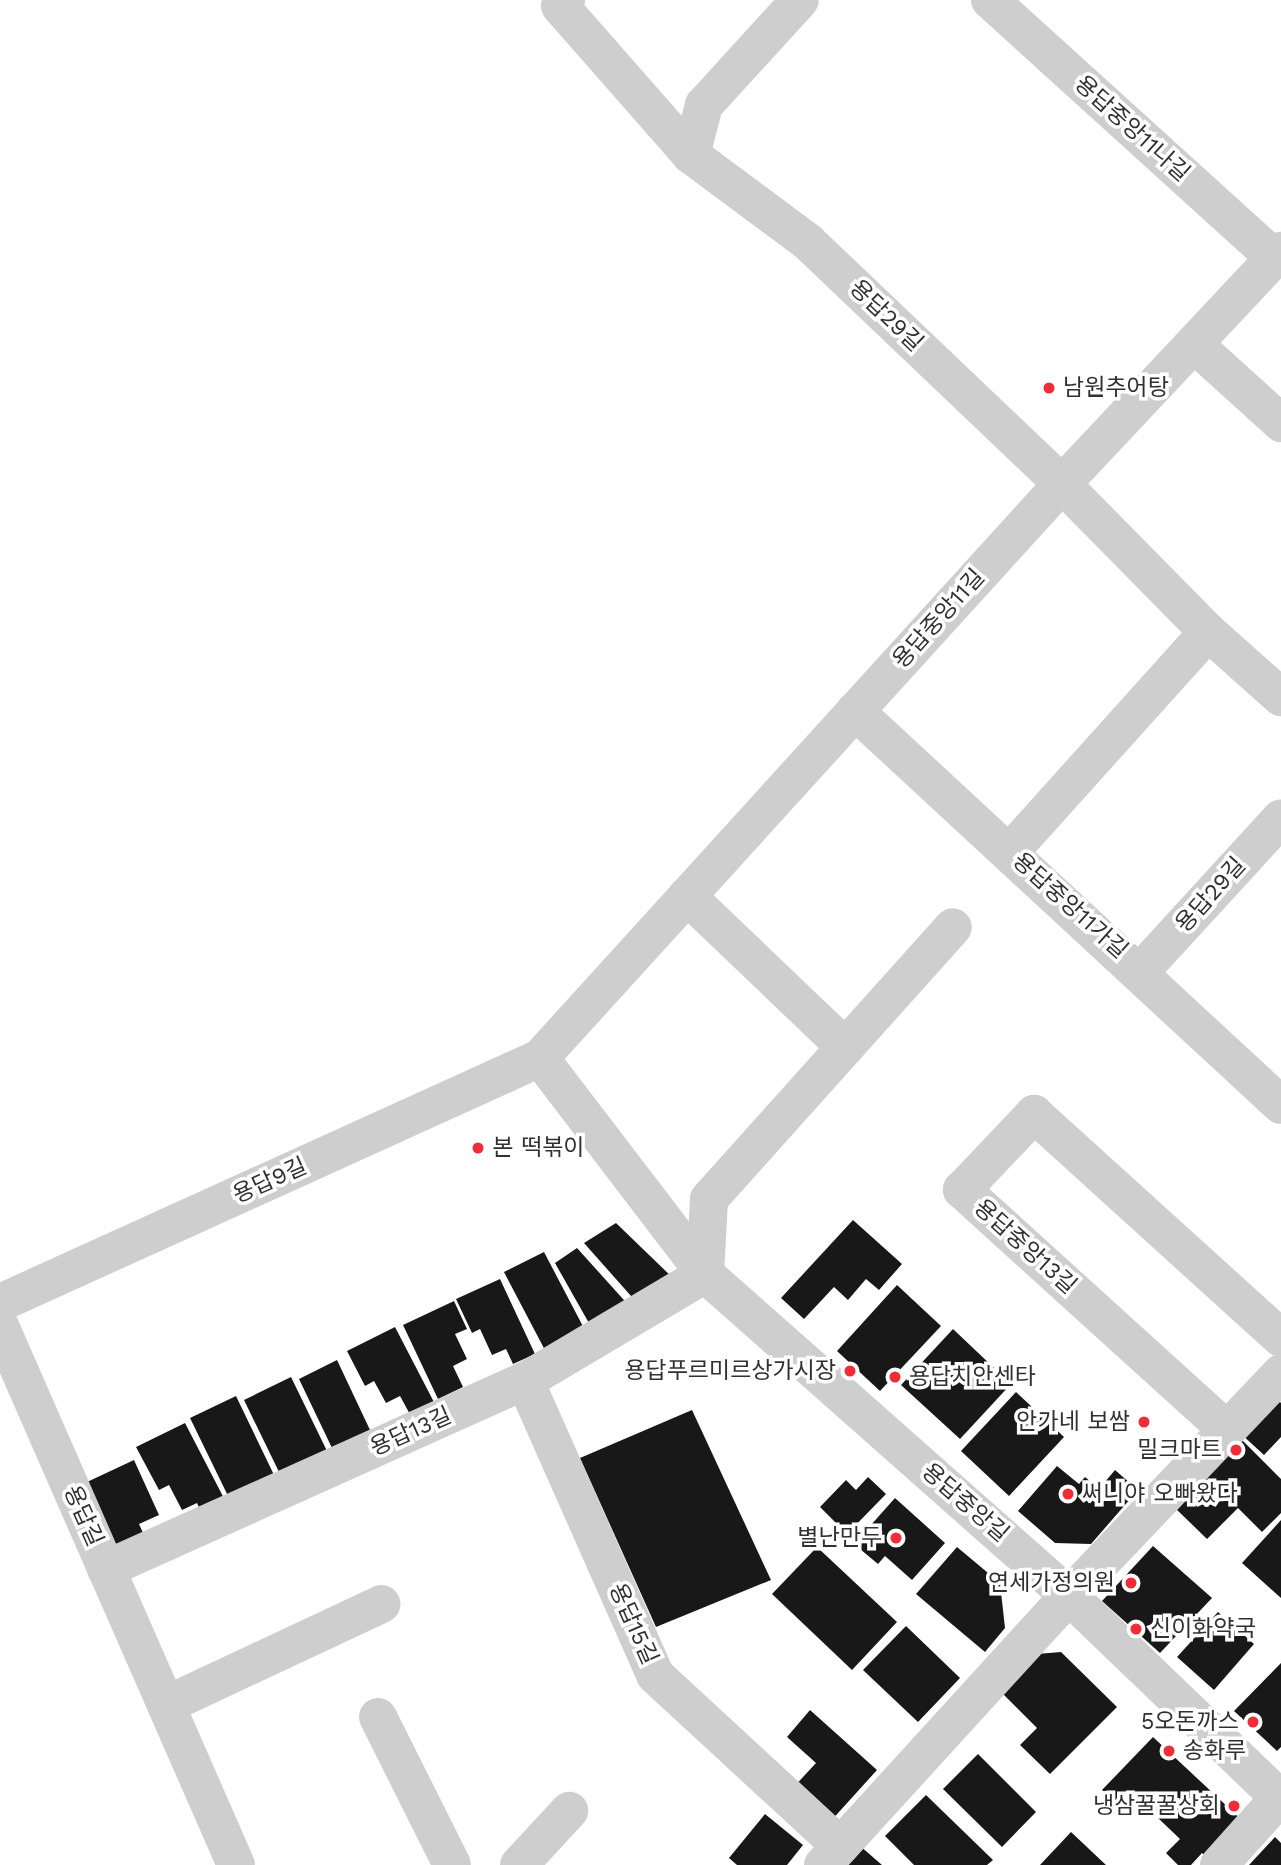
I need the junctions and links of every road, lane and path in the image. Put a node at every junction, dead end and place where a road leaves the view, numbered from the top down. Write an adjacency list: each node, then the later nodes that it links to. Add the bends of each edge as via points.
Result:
1 (800, 0): 4 (street, via 704,105)
2 (990, 0): 5 (street, 용답중앙11나길)
3 (563, 3): 4 (street, 용답29길)
4 (691, 155): 8 (street, 용답29길, via 808,242)
5 (1278, 254): 6 (street, 용답중앙11길)
6 (1194, 344): 7 (street); 8 (street, 용답중앙11길)
7 (1281, 423)
8 (1062, 484): 9 (street, 용답29길); 11 (street, 용답중앙11길)
9 (1208, 632): 10 (street, 용답29길); 13 (street)
10 (1281, 697)
11 (855, 711): 13 (street, 용답중앙11가길); 14 (street, 용답중앙11길)
12 (1281, 818): 16 (street, 용답29길)
13 (1010, 852): 16 (street, 용답중앙11가길)
14 (687, 896): 17 (street); 18 (street, 용답중앙11길)
15 (953, 927): 17 (street)
16 (1141, 971): 19 (street, 용답중앙11가길)
17 (845, 1047): 20 (street, via 709,1199)
18 (540, 1058): 20 (street, 용답중앙길); 21 (street, 용답9길)
19 (1275, 1086)
20 (705, 1274): 25 (street, 용답13길); 28 (street, 용답중앙길)
21 (0, 1303)
22 (0, 1326): 27 (street, 용답길)
23 (1281, 1338): 26 (street, 용답중앙13길, via 1034,1114 962,1190)
24 (1281, 1373): 26 (street)
25 (524, 1381): 27 (street, 용답13길); 34 (street, 용답15길, via 655,1675)
26 (1227, 1430): 28 (street)
27 (106, 1569): 30 (street, 용답길)
28 (1069, 1596): 32 (street, 용답중앙길); 34 (street, 용답15길)
29 (382, 1604): 30 (street)
30 (166, 1704): 35 (street, 용답길)
31 (378, 1717): 36 (street)
32 (1280, 1799): 38 (street, 용답중앙길)
33 (569, 1811): 37 (street)
34 (832, 1856)
35 (236, 1865)
36 (452, 1865)
37 (519, 1865)
38 (1219, 1865)

